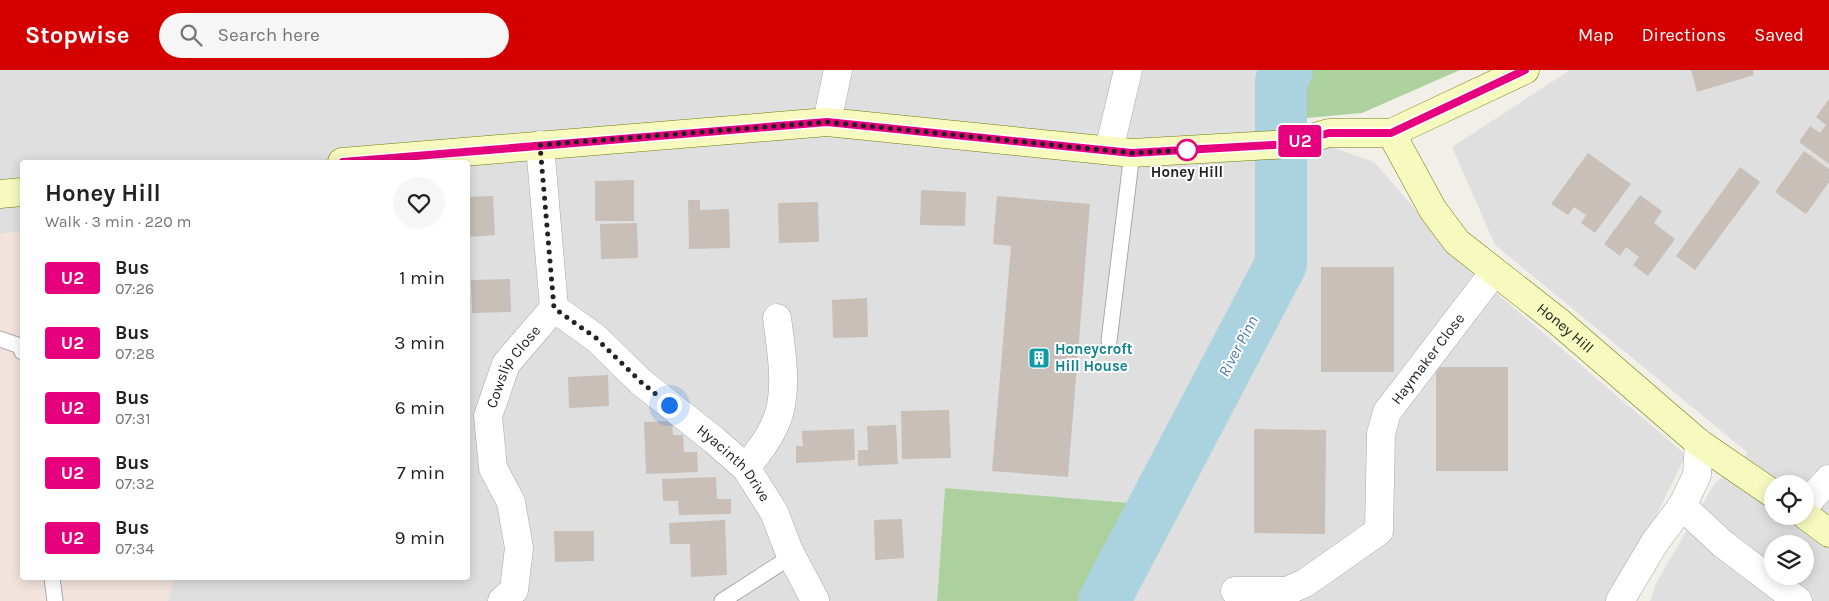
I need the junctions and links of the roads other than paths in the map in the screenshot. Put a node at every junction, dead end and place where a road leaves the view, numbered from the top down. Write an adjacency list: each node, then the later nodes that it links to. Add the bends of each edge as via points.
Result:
1 (838, 70): 4 (street)
2 (1128, 70): 7 (street)
3 (1525, 70): 5 (street)
4 (827, 122): 6 (street); 7 (street)
5 (1391, 133): 7 (street, via 1329,133 1290,144); 11 (street, Honey Hill, via 1433,210 1457,242)
6 (540, 145): 8 (street); 12 (street)
7 (1120, 152): 15 (lane)
8 (365, 160)
9 (20, 192): 10 (street)
10 (0, 194)
11 (1494, 272): 17 (street, Honey Hill, via 1559,322); 27 (street, Haymaker Close, via 1387,412 1381,434 1379,531 1305,584 1287,591)
12 (554, 308): 18 (street, Hyacinth Drive, via 596,338 641,382); 30 (street, Cowslip Close, via 506,364 488,416 493,468 512,502 519,548 514,590)
13 (777, 318): 18 (street, via 782,354 782,396 777,421)
14 (0, 340): 16 (lane)
15 (1109, 341)
16 (20, 346)
17 (1699, 443): 20 (street, Honey Hill); 22 (street, via 1697,475)
18 (746, 468): 25 (street, Hyacinth Drive, via 774,512)
19 (1829, 479): 21 (street)
20 (1764, 488)
21 (1814, 495)
22 (1682, 506): 32 (street, via 1655,542); 33 (street, via 1723,544)
23 (1814, 522): 24 (street)
24 (1829, 533)
25 (792, 556): 28 (street, Hyacinth Drive); 31 (lane)
26 (52, 580): 29 (lane)
27 (1235, 591)
28 (816, 600)
29 (54, 601)
30 (502, 601)
31 (722, 601)
32 (1620, 601)
33 (1798, 601)

